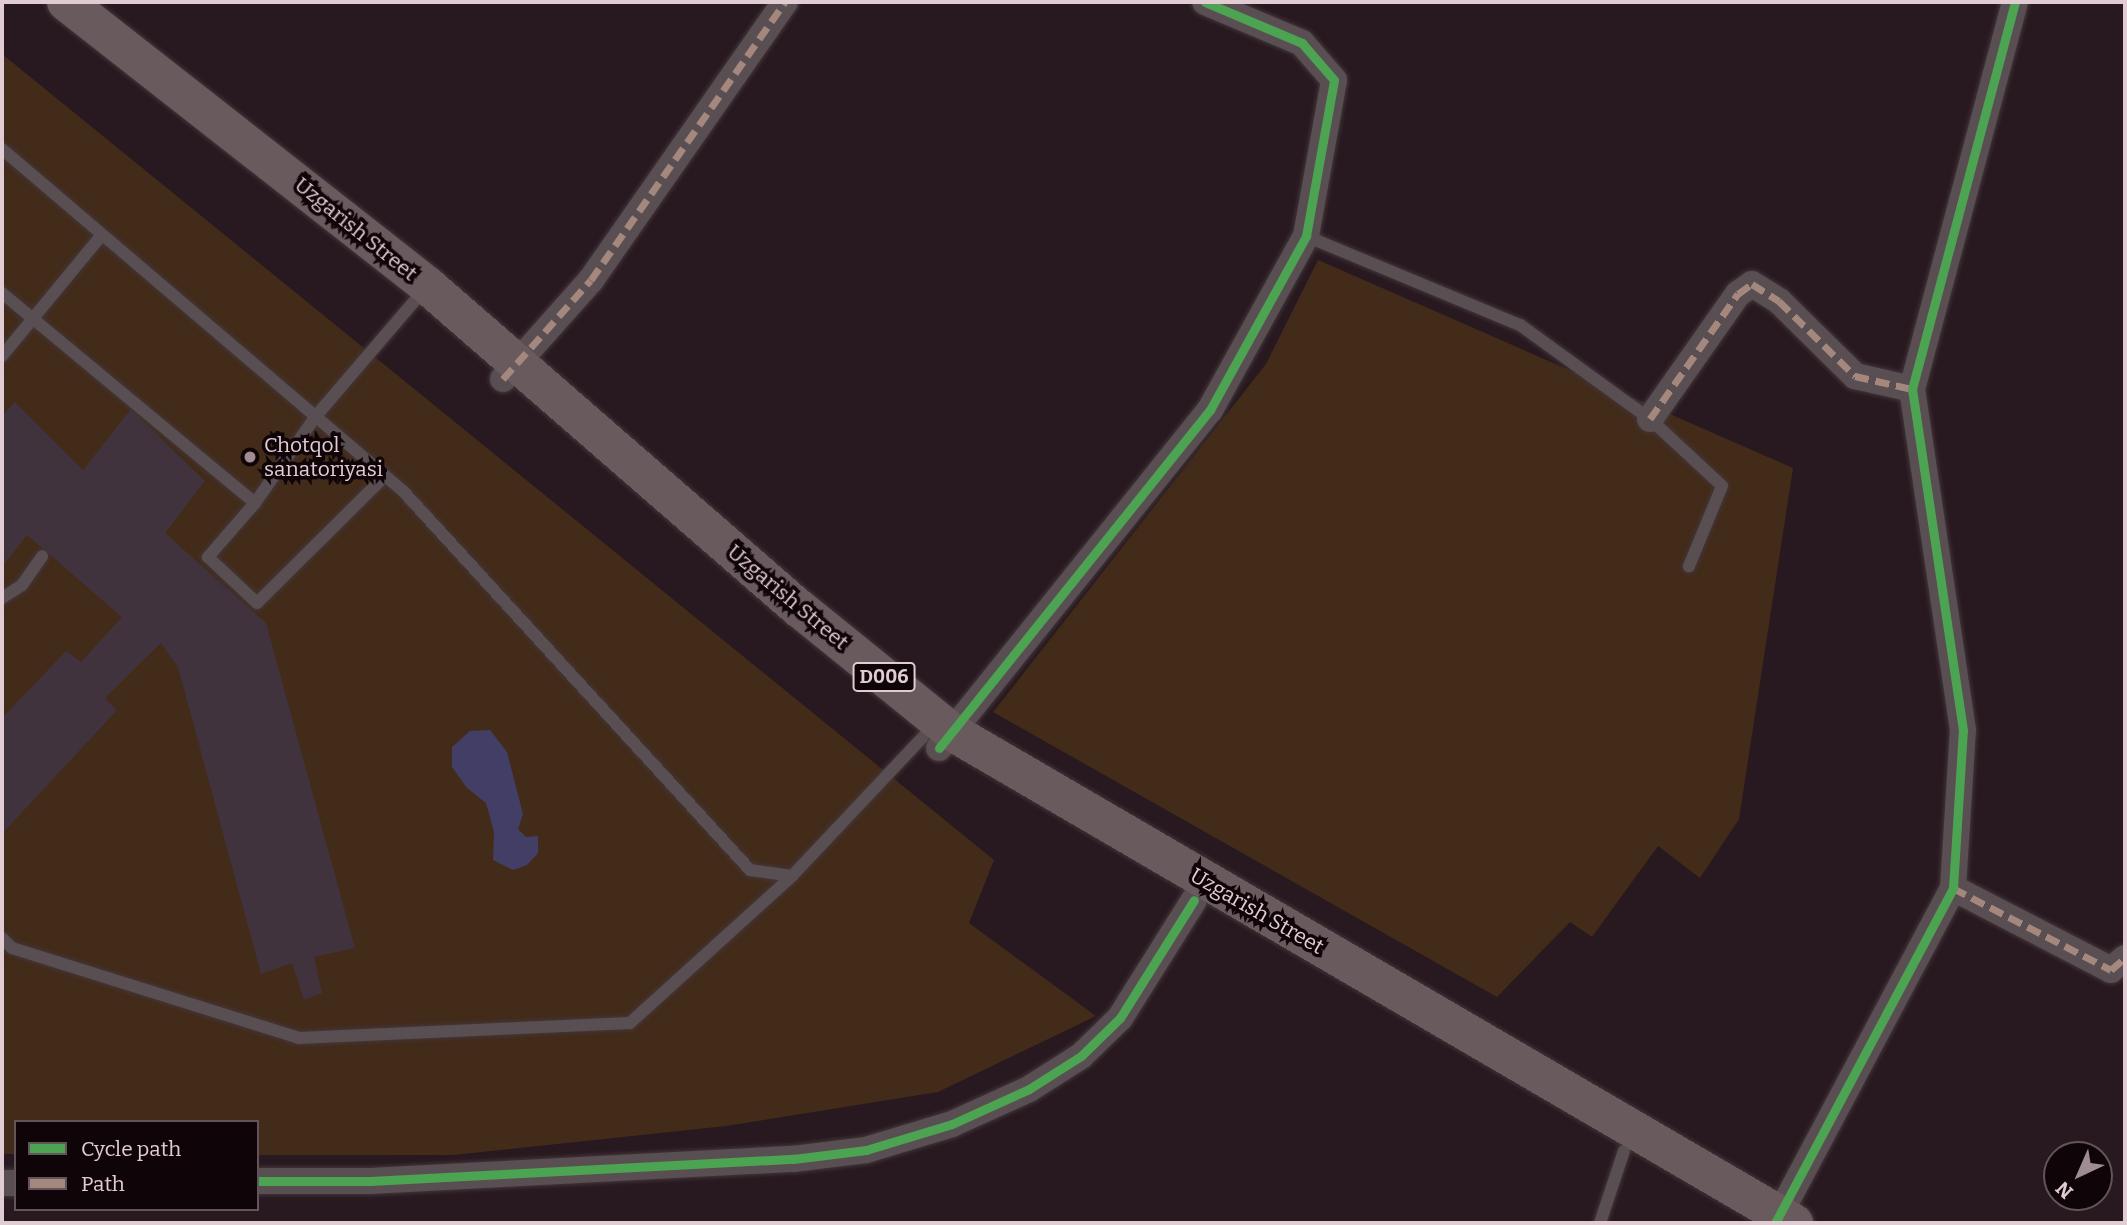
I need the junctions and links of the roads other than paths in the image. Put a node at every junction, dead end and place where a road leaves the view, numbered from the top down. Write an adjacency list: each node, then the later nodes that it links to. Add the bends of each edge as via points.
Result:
1 (35, 2): 10 (main road, Uzgarish Street / D006)
2 (66, 2): 10 (main road, Uzgarish Street / D006)
3 (785, 2): 13 (street, via 591,280)
4 (1205, 2): 8 (street, via 1302,43 1335,80)
5 (2015, 2): 14 (street)
6 (2, 149): 7 (lane)
7 (101, 236): 11 (lane); 15 (lane)
8 (1306, 236): 16 (lane, via 1520,325); 22 (street, via 1210,410)
9 (2, 293): 11 (lane)
10 (420, 294): 13 (main road, Uzgarish Street / D006); 15 (lane)
11 (35, 319): 12 (lane); 18 (lane)
12 (2, 356)
13 (510, 371): 22 (main road, Uzgarish Street / D006, via 798,636)
14 (1912, 389): 16 (street, via 1855,376 1779,300 1752,284 1738,294); 24 (street, via 1963,730)
15 (316, 416): 17 (lane); 18 (lane)
16 (1650, 419): 20 (lane, via 1722,486)
17 (385, 475): 18 (lane, via 257,603 208,557); 23 (lane, via 750,870)
18 (255, 503)
19 (42, 556): 21 (lane, via 22,585)
20 (1689, 566)
21 (2, 598)
22 (938, 739): 23 (lane); 25 (main road, Uzgarish Street / D006); 30 (main road, Uzgarish Street / D006)
23 (792, 876): 26 (lane, via 630,1023 299,1038 12,948)
24 (1953, 888): 27 (street, via 2111,970); 30 (street)
25 (1194, 900): 28 (main road, Uzgarish Street / D006); 29 (street, via 1120,1018 1081,1056 1029,1089 952,1124 903,1139 866,1150 793,1159 370,1181)
26 (2, 938)
27 (2125, 958)
28 (1624, 1151): 30 (main road, Uzgarish Street / D006); 31 (lane)
29 (259, 1181)
30 (1777, 1221)
31 (1600, 1223)

